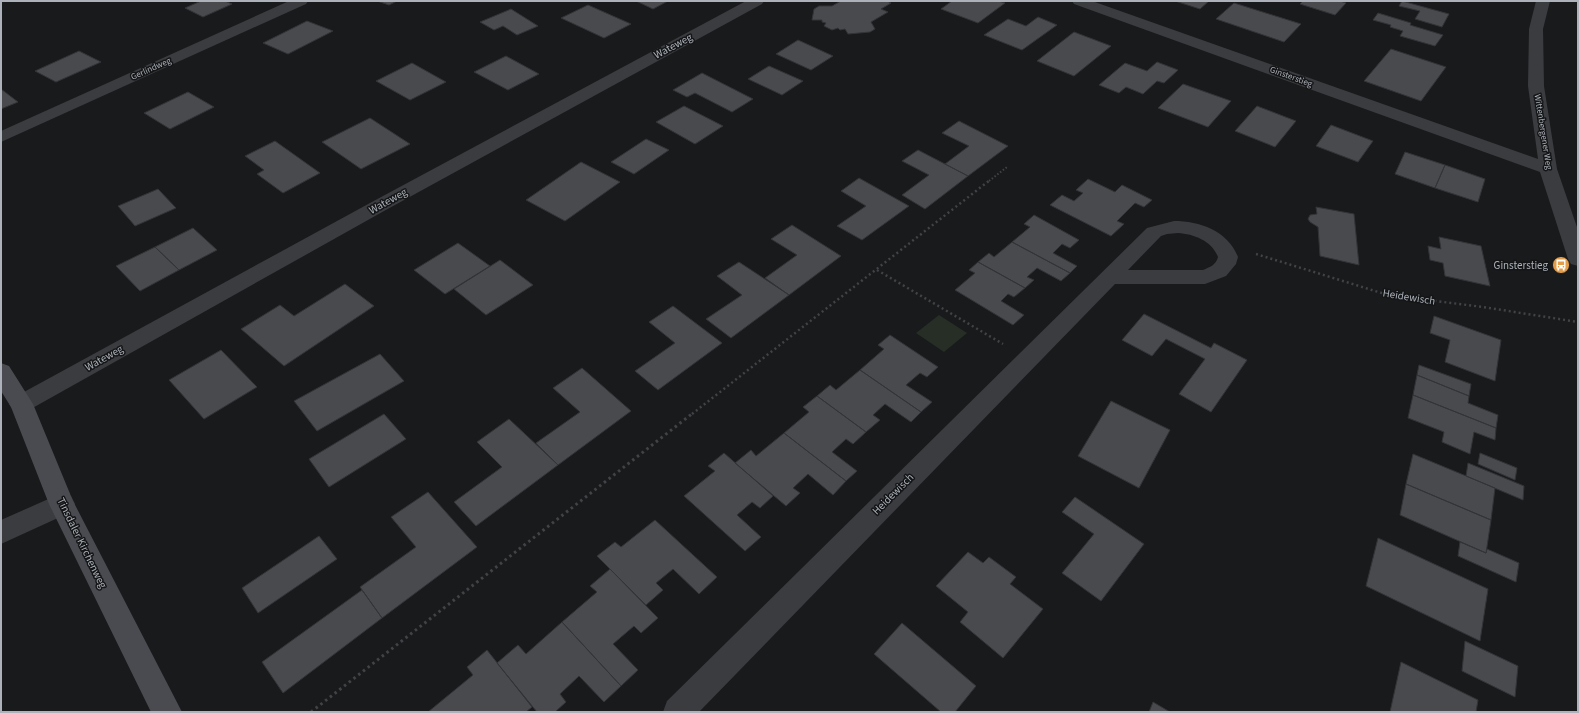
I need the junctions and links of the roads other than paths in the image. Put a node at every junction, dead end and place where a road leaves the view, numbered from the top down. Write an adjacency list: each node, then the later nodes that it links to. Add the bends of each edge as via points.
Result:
1 (301, 1): 5 (street, Gerlindweg)
2 (757, 1): 10 (street, Wateweg)
3 (1079, 1): 6 (street, Ginsterstieg)
4 (1543, 1): 6 (street, Wittenbergener Weg, via 1536,29 1536,86)
5 (1, 137)
6 (1548, 169): 7 (street, Wittenbergener Weg)
7 (1578, 258)
8 (1109, 277): 8 (street, Heidewisch, via 1154,232 1163,228 1200,231 1221,243 1229,257 1223,269 1205,277); 14 (street, Heidewisch)
9 (1, 372): 10 (street, Tinsdaler Kirchenweg)
10 (21, 404): 11 (street, Tinsdaler Kirchenweg)
11 (62, 504): 12 (street); 13 (street, Tinsdaler Kirchenweg)
12 (1, 532)
13 (167, 712)
14 (678, 712)

